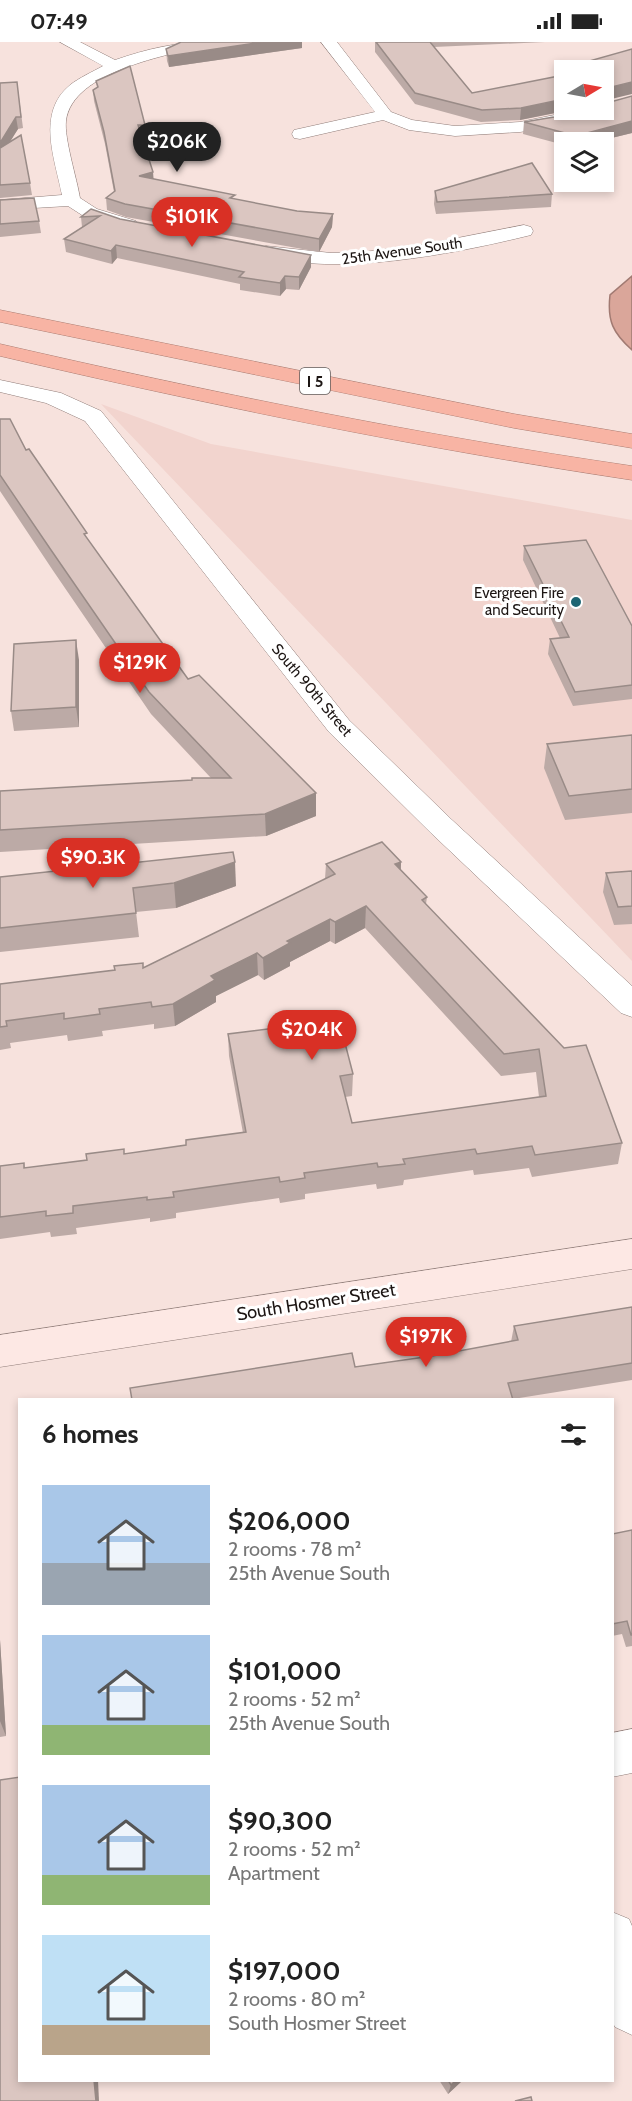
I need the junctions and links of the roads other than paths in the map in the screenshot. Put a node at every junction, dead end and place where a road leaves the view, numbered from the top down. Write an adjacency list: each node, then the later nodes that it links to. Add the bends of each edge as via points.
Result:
1 (68, 42): 4 (street)
2 (203, 42): 4 (street, via 150,53)
3 (329, 42): 5 (street)
4 (114, 66): 8 (street, via 75,89 60,109 57,124)
5 (385, 114): 6 (street, via 409,125 455,131); 7 (street)
6 (555, 120)
7 (300, 134)
8 (72, 200): 9 (street); 10 (street, via 105,219)
9 (0, 204)
10 (144, 228)
11 (524, 231): 12 (street, 25th Avenue South, via 345,260 298,258)
12 (247, 248)
13 (0, 316): 16 (highway, I 5, via 514,421)
14 (0, 350): 17 (highway, I 5, via 354,427)
15 (0, 386): 18 (street, South 90th Street, via 53,398 93,416 339,726)
16 (632, 441)
17 (632, 475)
18 (632, 1005)
19 (632, 1254): 20 (main road, South Hosmer Street)
20 (0, 1351)
21 (632, 1751): 22 (street)
22 (614, 1755)
23 (614, 1943): 24 (street)
24 (632, 2010)

